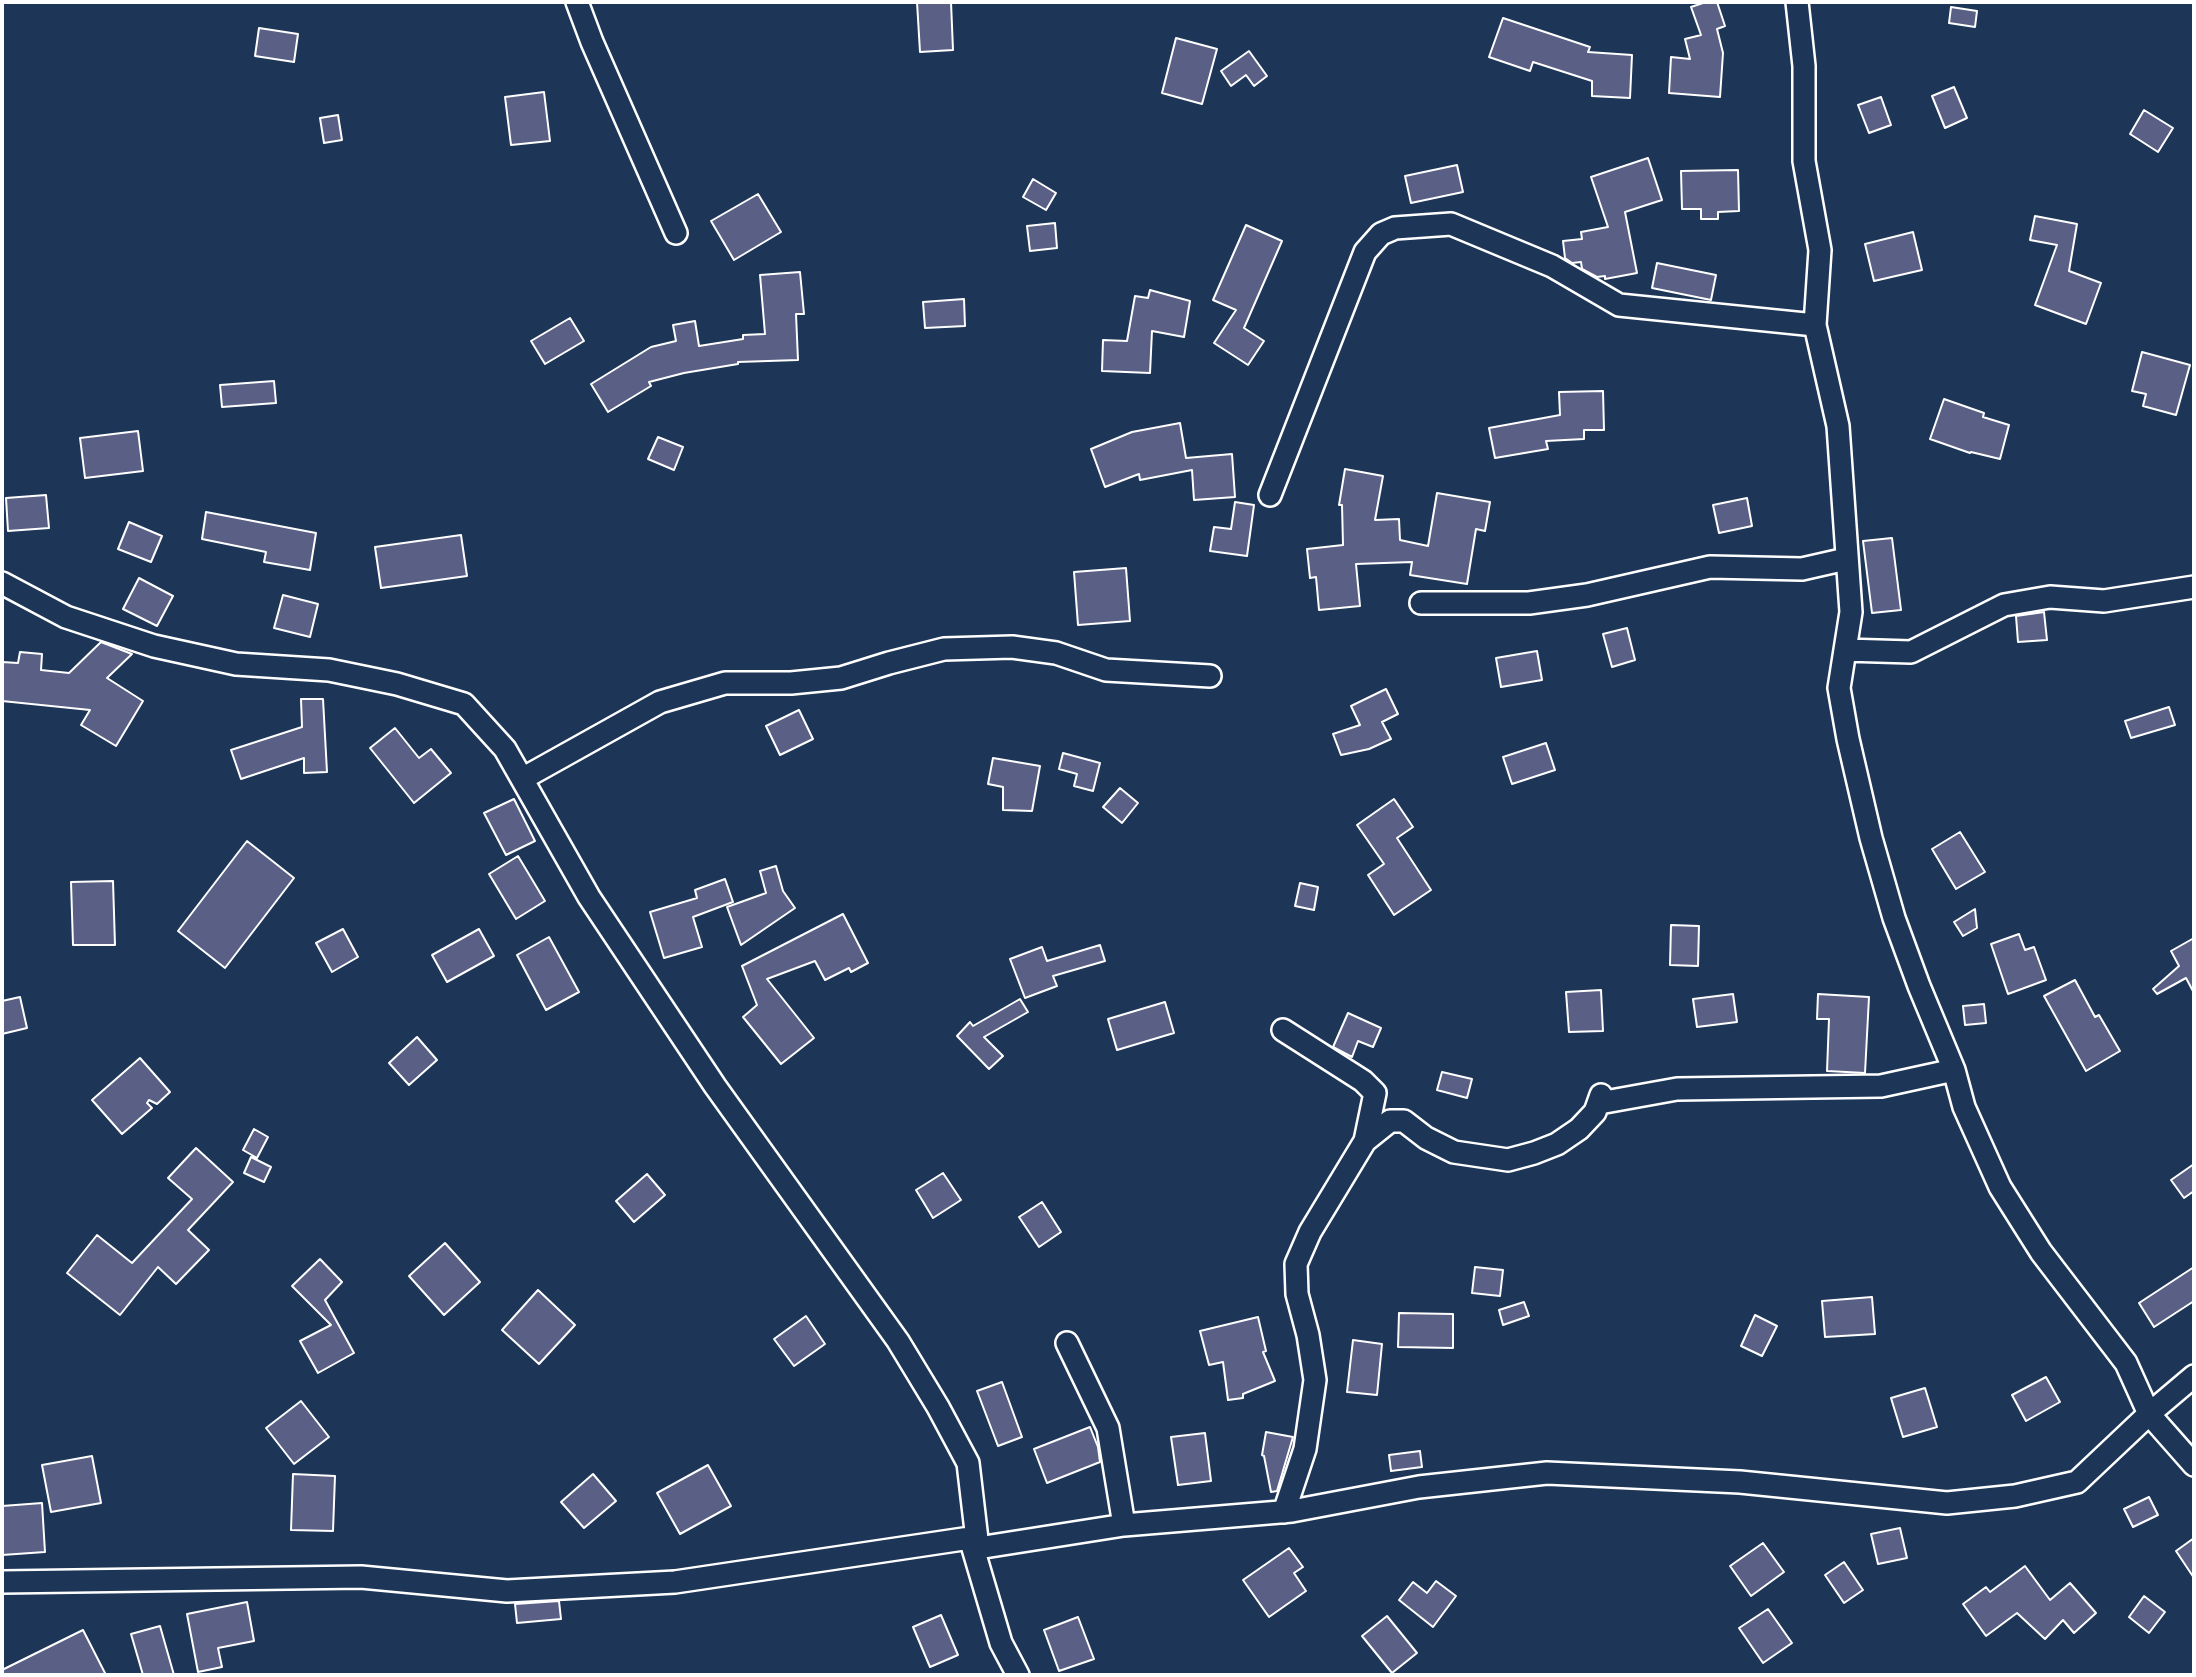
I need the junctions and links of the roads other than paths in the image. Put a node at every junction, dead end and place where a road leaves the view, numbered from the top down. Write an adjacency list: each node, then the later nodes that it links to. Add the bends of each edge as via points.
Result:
1 (577, 2): 3 (street)
2 (1797, 2): 4 (street, via 1804,66 1804,161 1820,250)
3 (676, 233)
4 (1815, 325): 5 (street, via 1619,305 1552,267 1451,224 1395,228 1381,234 1365,252); 6 (street, via 1838,426)
5 (1270, 495)
6 (1846, 559): 9 (street, via 1802,569 1710,567 1529,603); 10 (street, via 1851,612)
7 (2, 583): 12 (street, via 66,617 154,646 236,664 329,670 464,704 505,749)
8 (2194, 587): 10 (street, via 2105,601 2050,597 2016,603 1911,652)
9 (1421, 603)
10 (1845, 650): 14 (street, via 1839,688 1871,838 1894,918)
11 (1210, 676): 12 (street, via 1106,670 1056,653 1012,647 944,649 841,678 725,683 660,702)
12 (522, 779): 22 (street, via 589,897 715,1086 898,1341 939,1407 968,1463)
13 (1283, 1030): 15 (street, via 1375,1093)
14 (1954, 1070): 15 (street, via 1881,1086 1677,1089 1605,1102 1601,1094 1595,1112 1579,1129 1557,1144 1508,1160 1454,1152 1404,1121 1391,1121); 18 (street, via 1964,1107 2000,1187 2041,1252 2126,1363)
15 (1365, 1140): 20 (street, via 1310,1231 1296,1264 1297,1294 1315,1380 1305,1449)
16 (1067, 1343): 21 (street, via 1108,1428)
17 (2194, 1376): 18 (street)
18 (2149, 1413): 19 (street); 20 (street, via 2077,1482 2015,1496 1947,1503 1740,1482 1547,1473 1419,1487)
19 (2194, 1465)
20 (1284, 1512): 21 (street)
21 (1124, 1525): 22 (street)
22 (974, 1543): 23 (street, via 675,1582 507,1591 361,1577); 24 (street, via 1001,1643)
23 (2, 1582)
24 (1018, 1675)

